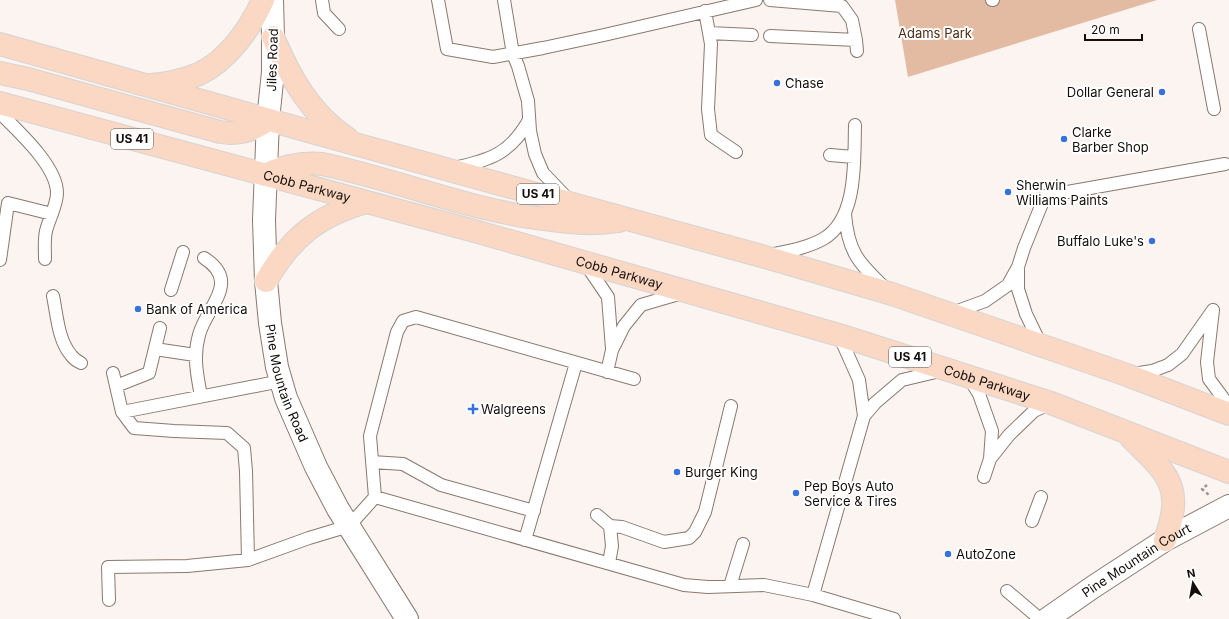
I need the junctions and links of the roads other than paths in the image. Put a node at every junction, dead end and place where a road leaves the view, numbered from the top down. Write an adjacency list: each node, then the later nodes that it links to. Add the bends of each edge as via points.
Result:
1 (263, 0): 18 (main road, via 246,30 229,51 214,64 198,74)
2 (272, 0): 13 (street, Jiles Road)
3 (322, 0): 9 (lane, via 324,13)
4 (438, 0): 16 (lane, via 447,49 493,57)
5 (504, 0): 16 (lane)
6 (756, 0): 8 (lane)
7 (770, 0): 14 (lane, via 842,6 852,20 856,46)
8 (705, 11): 11 (lane); 16 (lane)
9 (339, 29)
10 (1199, 29): 20 (lane)
11 (709, 33): 12 (lane); 26 (lane, via 711,44 708,108 712,135)
12 (752, 35)
13 (273, 36): 22 (street, Jiles Road, via 273,72); 25 (main road, via 292,78 303,95 331,127)
14 (770, 36)
15 (1, 44): 18 (main road, US 41)
16 (513, 54): 23 (lane, via 528,101)
17 (0, 73): 22 (main road, via 220,132 242,133)
18 (146, 86): 22 (main road, US 41)
19 (0, 103): 31 (main road, Cobb Parkway / US 41)
20 (1214, 109)
21 (0, 114): 34 (lane, via 27,139 51,173 57,193)
22 (268, 120): 25 (main road, US 41); 31 (street, Pine Mountain Road)
23 (529, 120): 30 (lane, via 517,138 501,153 480,162); 33 (lane, via 533,148 543,172)
24 (855, 125): 28 (lane)
25 (362, 146): 30 (main road, US 41)
26 (736, 152)
27 (830, 155): 28 (lane)
28 (854, 157): 35 (lane)
29 (1225, 164): 43 (lane, via 1045,196)
30 (448, 169): 33 (main road, US 41)
31 (265, 175): 32 (main road, Cobb Parkway / US 41); 36 (main road, via 291,165 322,164 512,215 588,224); 44 (street, Pine Mountain Road)
32 (366, 202): 42 (main road, Cobb Parkway / US 41); 44 (main road, via 322,220 297,238 275,265)
33 (573, 204): 36 (main road, US 41)
34 (52, 214): 40 (lane, via 46,232); 41 (lane, via 8,203)
35 (845, 214): 38 (lane, via 824,238 810,245); 47 (lane, via 846,232 851,248 869,273)
36 (628, 219): 38 (main road, US 41)
37 (183, 252): 45 (lane)
38 (765, 257): 47 (main road, US 41)
39 (204, 258): 55 (lane, via 217,268 221,284 217,301 199,334)
40 (45, 259)
41 (0, 260)
42 (585, 263): 46 (main road, Cobb Parkway / US 41); 54 (lane, via 608,297)
43 (1018, 267): 49 (lane, via 1008,286 985,301); 52 (lane, via 1018,289 1026,314)
44 (266, 281): 63 (street, Pine Mountain Road, via 270,323)
45 (171, 290)
46 (687, 291): 51 (main road, Cobb Parkway / US 41); 54 (lane, via 641,305 624,326)
47 (892, 294): 49 (main road, US 41)
48 (53, 296): 56 (lane, via 65,346 71,356)
49 (950, 314): 52 (main road, US 41)
50 (160, 328): 53 (lane)
51 (839, 335): 59 (main road, Cobb Parkway / US 41); 71 (lane, via 859,380)
52 (1041, 345): 61 (main road, US 41)
53 (155, 349): 55 (lane); 64 (lane, via 149,373)
54 (612, 350): 58 (lane)
55 (195, 355): 65 (lane)
56 (81, 363)
57 (576, 363): 58 (lane); 74 (lane, via 416,317 403,321 397,332 370,436); 80 (lane)
58 (607, 372): 62 (lane)
59 (958, 372): 66 (main road, Cobb Parkway / US 41); 71 (lane, via 902,380); 73 (lane, via 980,394 992,431)
60 (114, 373): 64 (lane)
61 (1127, 375): 68 (lane, via 1152,371 1172,362 1182,354 1213,310 1207,362 1209,379); 70 (main road, US 41)
62 (634, 379)
63 (281, 381): 65 (lane); 83 (street, Pine Mountain Road, via 316,467)
64 (116, 386): 69 (lane)
65 (201, 396): 69 (lane)
66 (1051, 403): 72 (main road, Cobb Parkway / US 41); 73 (lane, via 1034,411)
67 (731, 406): 84 (lane, via 705,512 689,538 664,542 622,526)
68 (1229, 406)
69 (122, 412): 88 (lane, via 134,428 227,433 244,448)
70 (1229, 414)
71 (864, 416): 92 (lane)
72 (1127, 434): 75 (main road, Cobb Parkway / US 41); 86 (main road, via 1158,464 1169,481 1174,510)
73 (990, 458): 76 (lane)
74 (372, 462): 77 (lane); 80 (lane, via 403,464 441,484)
75 (1229, 472)
76 (984, 477)
77 (375, 497): 83 (lane); 85 (lane)
78 (1041, 497): 82 (lane)
79 (1229, 506): 86 (street, Pine Mountain Court)
80 (534, 511): 85 (lane)
81 (598, 515): 84 (lane)
82 (1032, 521)
83 (349, 526): 88 (lane); 95 (street, Pine Mountain Road)
84 (610, 526): 89 (lane, via 612,546)
85 (525, 540): 89 (lane)
86 (1165, 540): 94 (street, Pine Mountain Court)
87 (743, 544): 90 (lane)
88 (248, 560): 93 (lane, via 187,566 108,567)
89 (609, 563): 90 (lane, via 684,585)
90 (730, 586): 92 (lane, via 764,585)
91 (1007, 591): 97 (lane)
92 (813, 594): 96 (lane)
93 (109, 600)
94 (1058, 616)
95 (407, 619)
96 (894, 619)
97 (1040, 619)

